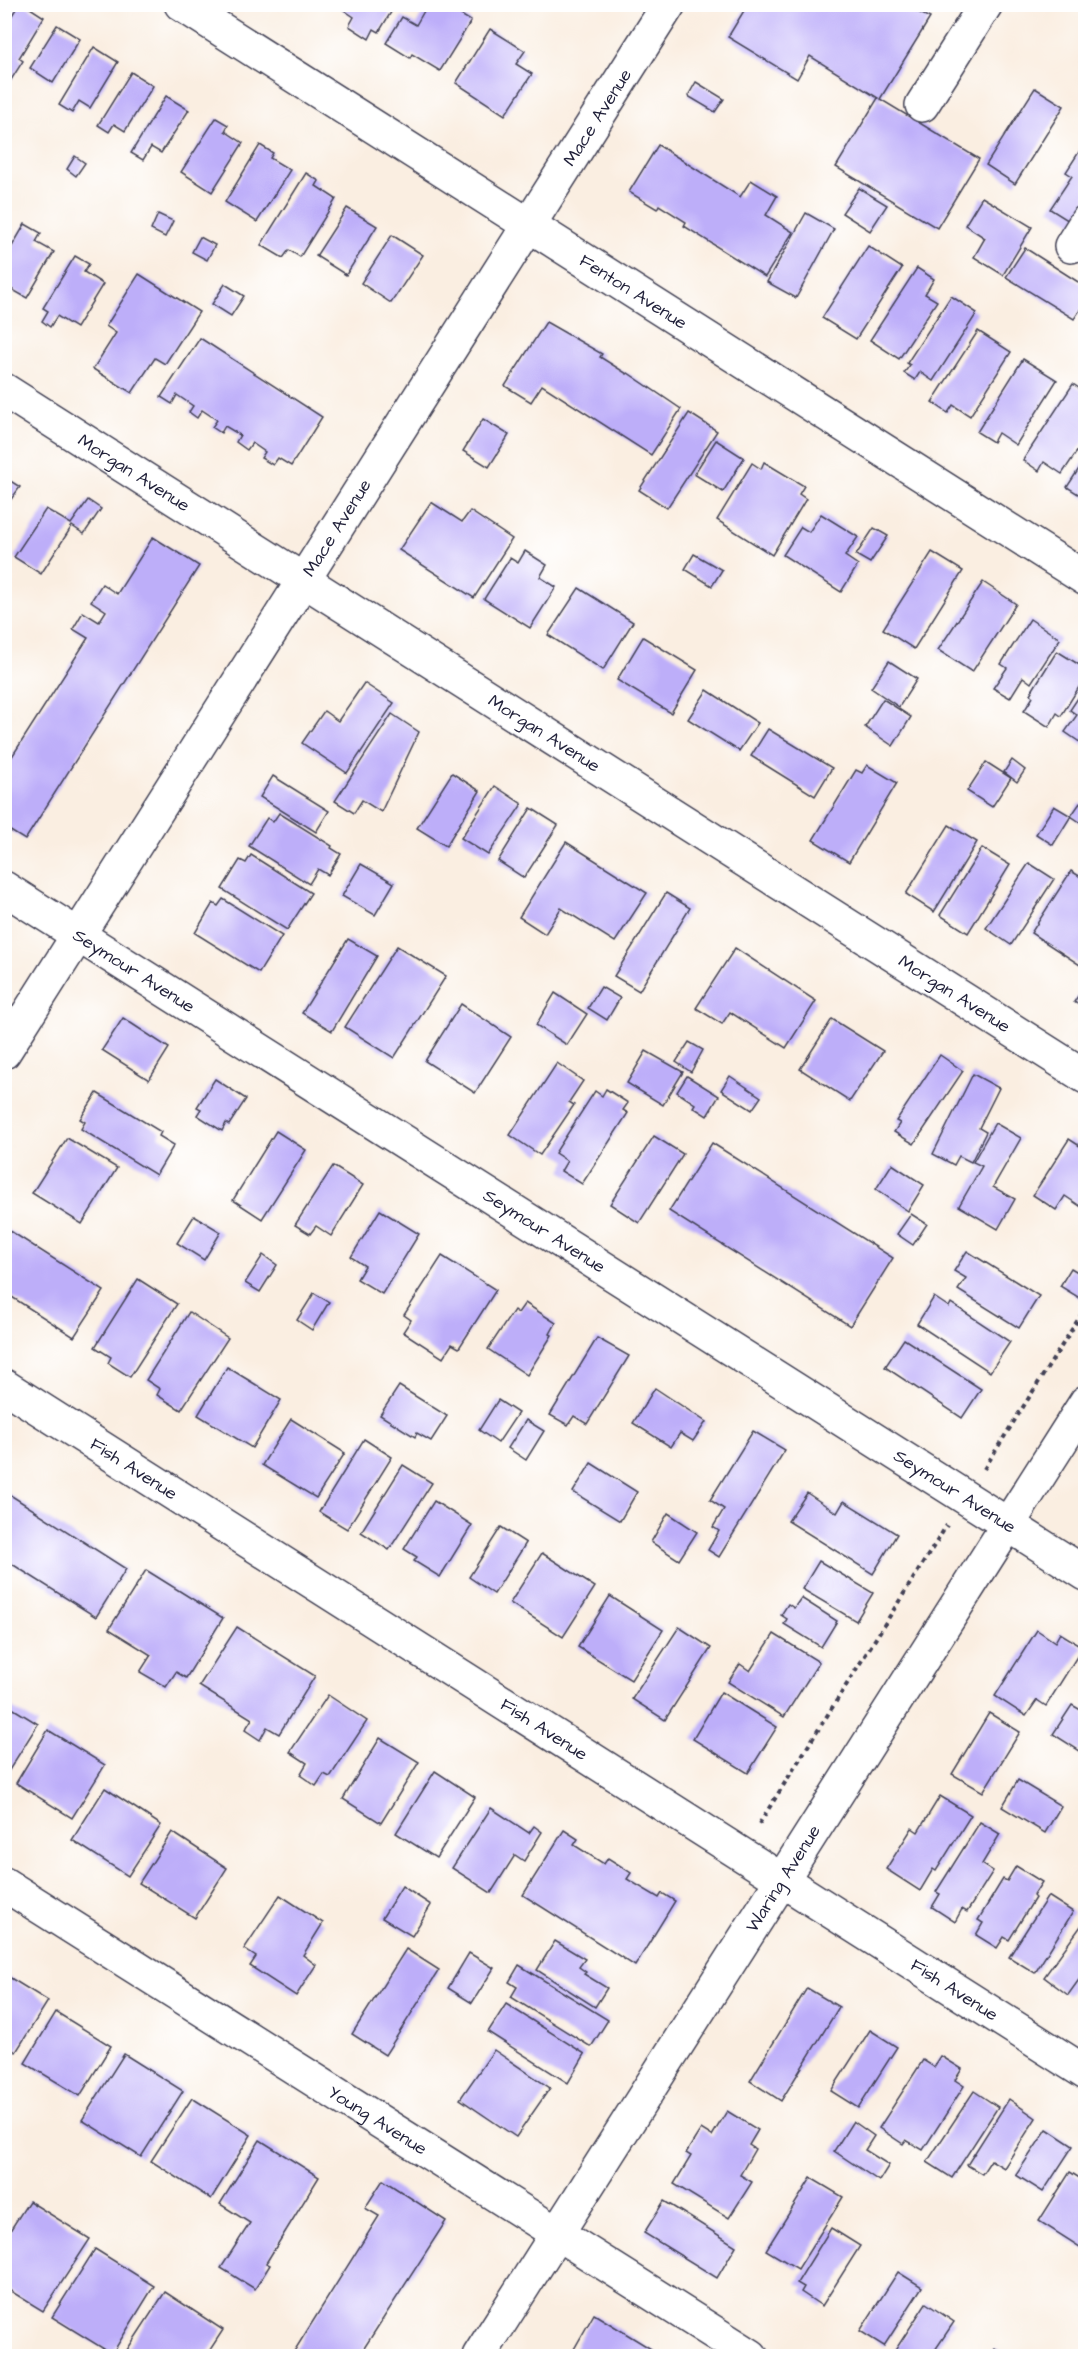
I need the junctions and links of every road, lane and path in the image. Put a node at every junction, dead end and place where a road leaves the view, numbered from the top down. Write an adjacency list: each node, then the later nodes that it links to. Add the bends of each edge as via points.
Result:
1 (181, 4): 5 (street, Fenton Avenue)
2 (669, 4): 5 (street, Mace Avenue)
3 (986, 4): 4 (street)
4 (922, 105)
5 (529, 226): 7 (street, Fenton Avenue); 8 (street, Mace Avenue)
6 (4, 390): 8 (street, Morgan Avenue)
7 (1086, 579)
8 (304, 580): 10 (street, Mace Avenue); 12 (street, Morgan Avenue)
9 (4, 888): 10 (street, Seymour Avenue)
10 (79, 935): 11 (street, Mace Avenue); 18 (street, Seymour Avenue)
11 (4, 1052)
12 (1086, 1077)
13 (1086, 1308): 16 (path)
14 (4, 1386): 21 (street, Fish Avenue)
15 (1086, 1402): 18 (street, Waring Avenue)
16 (981, 1474)
17 (951, 1519): 20 (path)
18 (1007, 1525): 19 (street, Seymour Avenue); 21 (street, Waring Avenue)
19 (1086, 1574)
20 (756, 1829)
21 (782, 1879): 23 (street, Fish Avenue); 24 (street, Waring Avenue)
22 (4, 1884): 24 (street, Young Avenue)
23 (1086, 2073)
24 (557, 2234): 25 (street, Waring Avenue); 26 (street, Young Avenue)
25 (479, 2356)
26 (751, 2356)

